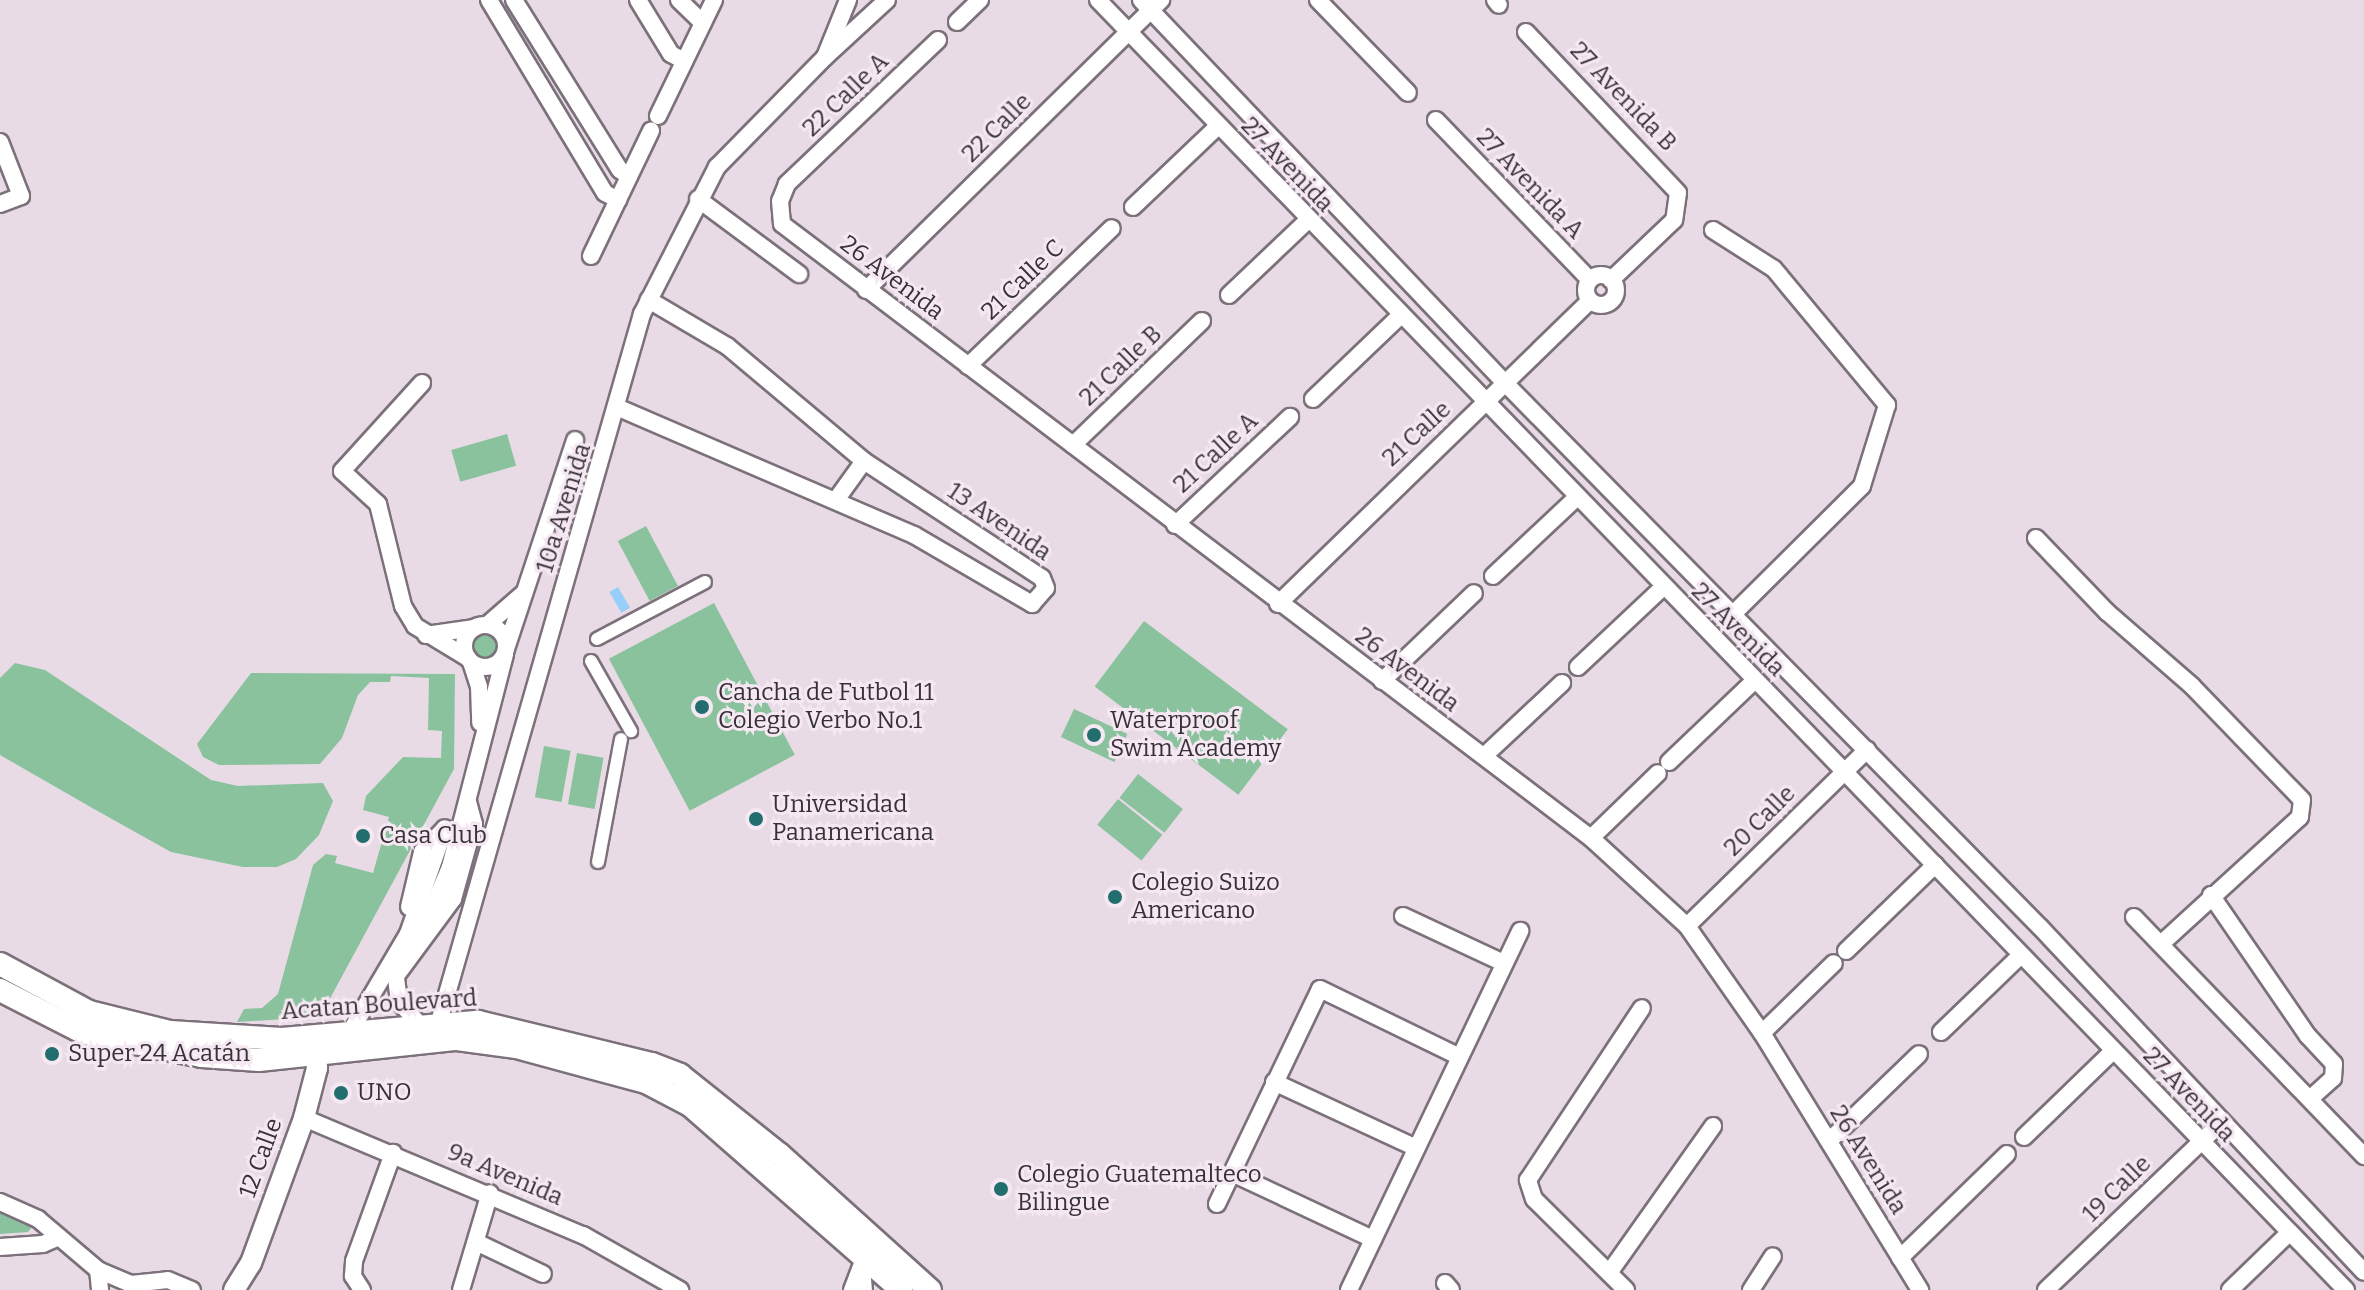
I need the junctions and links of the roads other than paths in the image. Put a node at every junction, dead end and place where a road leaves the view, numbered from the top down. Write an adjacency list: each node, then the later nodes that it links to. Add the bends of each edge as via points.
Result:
1 (489, 0): 27 (street, via 605,193)
2 (514, 0): 23 (street, via 620,170)
3 (638, 0): 18 (street, via 671,54)
4 (679, 0): 13 (street)
5 (714, 0): 13 (street)
6 (848, 0): 17 (street, 10a Avenida)
7 (887, 0): 17 (street, 10a Avenida)
8 (980, 0): 12 (street)
9 (1098, 0): 14 (street, 27 Avenida)
10 (1318, 0): 19 (street)
11 (1151, 3): 14 (street, 22 Calle); 44 (street, 27 Avenida)
12 (957, 22)
13 (703, 23): 18 (street)
14 (1129, 32): 21 (street, 27 Avenida); 36 (street, 22 Calle)
15 (1526, 32): 35 (street, 27 Avenida B, via 1671,180 1679,200 1674,220)
16 (938, 40): 24 (street, 22 Calle A)
17 (825, 57): 26 (street, 10a Avenida, via 717,167)
18 (684, 61): 23 (street)
19 (1408, 93)
20 (1436, 120): 34 (street, 27 Avenida A)
21 (1217, 127): 28 (street); 29 (street, 27 Avenida)
22 (0, 142): 25 (street)
23 (629, 176): 27 (street)
24 (787, 184): 36 (street, 26 Avenida, via 780,201 782,224)
25 (7, 197)
26 (698, 199): 33 (street); 38 (street, 10a Avenida)
27 (618, 200): 32 (street)
28 (1133, 207)
29 (1307, 221): 37 (street); 40 (street, 27 Avenida)
30 (1112, 228): 42 (street, 21 Calle C)
31 (1713, 230): 62 (street, via 1774,269 1887,405 1862,486)
32 (591, 256)
33 (799, 274)
34 (1590, 280): 35 (street); 39 (street)
35 (1611, 280): 39 (street, 21 Calle, via 1613,299 1604,305)
36 (866, 290): 42 (street, 26 Avenida)
37 (1229, 295)
38 (649, 300): 47 (street, 10a Avenida); 51 (street, 13 Avenida, via 727,346)
39 (1590, 301): 44 (street, 21 Calle)
40 (1400, 316): 45 (street); 46 (street, 27 Avenida)
41 (1202, 321): 50 (street, 21 Calle B)
42 (968, 366): 50 (street, 26 Avenida)
43 (422, 383): 64 (street, via 342,471 378,504 403,606)
44 (1506, 383): 46 (street, 21 Calle); 62 (street, 27 Avenida)
45 (1313, 399)
46 (1484, 403): 52 (street, 27 Avenida); 61 (street, 21 Calle)
47 (619, 408): 53 (street, 13 Avenida); 95 (street, 10a Avenida)
48 (1290, 417): 54 (street, 21 Calle A)
49 (575, 440): 59 (street)
50 (1073, 445): 54 (street, 26 Avenida)
51 (864, 461): 53 (street); 53 (street, 13 Avenida, via 1042,578 1046,588 1037,602 1026,601 956,556)
52 (1576, 498): 56 (street); 58 (street, 27 Avenida)
53 (836, 500)
54 (1175, 525): 61 (street, 26 Avenida)
55 (2036, 538): 81 (street, via 2302,800 2300,817)
56 (1493, 576)
57 (705, 582): 65 (street)
58 (1662, 588): 69 (street); 71 (street, 27 Avenida)
59 (528, 589): 63 (street); 66 (street)
60 (1474, 593): 70 (street)
61 (1278, 604): 70 (street, 26 Avenida)
62 (1731, 616): 74 (street, 27 Avenida)
63 (480, 627): 64 (street); 66 (street, via 504,636); 67 (street, via 464,645)
64 (426, 635): 67 (street)
65 (597, 639)
66 (505, 652): 67 (street, via 490,667); 73 (street)
67 (470, 660): 73 (street, via 479,687)
68 (591, 661): 79 (street, via 626,735)
69 (1578, 667)
70 (1382, 681): 75 (street, 26 Avenida)
71 (1754, 681): 76 (street, 27 Avenida); 78 (street)
72 (1562, 683): 75 (street)
73 (481, 737): 77 (street)
74 (1867, 750): 76 (street, 20 Calle); 106 (street, 27 Avenida)
75 (1484, 756): 78 (street, 26 Avenida)
76 (1844, 771): 80 (street, 27 Avenida); 84 (street, 20 Calle)
77 (467, 800): 86 (street, via 444,884); 86 (street, via 445,828)
78 (1591, 838): 84 (street, 26 Avenida)
79 (598, 862)
80 (1935, 865): 88 (street); 89 (street, 27 Avenida)
81 (2211, 895): 87 (street); 104 (street, via 2308,1036 2334,1064 2333,1078)
82 (1403, 916): 90 (street)
83 (2134, 917): 87 (street)
84 (1687, 926): 98 (street, 26 Avenida)
85 (1520, 931): 90 (street)
86 (413, 938): 95 (street, via 395,985 399,1002); 96 (street)
87 (2161, 944): 104 (street)
88 (1846, 951)
89 (2021, 955): 97 (street); 100 (street, 27 Avenida)
90 (1504, 963): 102 (street)
91 (1834, 963): 98 (street)
92 (0, 964): 99 (main road, Acatan Boulevard, via 89,1012 141,1027)
93 (0, 990): 99 (main road, Acatan Boulevard, via 107,1039 202,1056 259,1060)
94 (1642, 1008): 129 (street, via 1528,1180 1534,1199)
95 (429, 1023): 96 (main road, Acatan Boulevard); 124 (main road, Acatan Boulevard, via 515,1028 680,1075 779,1154)
96 (350, 1032): 99 (main road, Acatan Boulevard)
97 (1941, 1032)
98 (1762, 1033): 109 (street, 26 Avenida)
99 (315, 1046): 105 (street, 12 Calle); 124 (main road, Acatan Boulevard, via 487,1041 667,1089)
100 (2113, 1051): 108 (street); 110 (street, 27 Avenida)
101 (1919, 1054): 109 (street)
102 (1458, 1056): 103 (street, via 1320,989); 111 (street)
103 (1274, 1082): 111 (street); 115 (street)
104 (2311, 1098): 114 (street)
105 (304, 1118): 112 (street, 9a Avenida); 134 (street, 12 Calle, via 251,1263)
106 (2221, 1123): 110 (street, 19 Calle); 127 (street, 27 Avenida)
107 (1713, 1126): 129 (street)
108 (2024, 1137)
109 (1829, 1141): 126 (street, 26 Avenida)
110 (2202, 1142): 119 (street, 27 Avenida); 146 (street, 19 Calle)
111 (1416, 1148): 121 (street)
112 (393, 1153): 116 (street, 9a Avenida); 135 (street, via 354,1261 353,1276)
113 (2007, 1154): 126 (street)
114 (2364, 1156)
115 (1232, 1173): 118 (street); 121 (street)
116 (490, 1193): 122 (street); 137 (street, 9a Avenida, via 583,1235)
117 (0, 1202): 120 (street, via 38,1219)
118 (1217, 1204)
119 (2290, 1232): 147 (street); 148 (street, 27 Avenida)
120 (59, 1237): 123 (street, via 43,1244); 128 (street)
121 (1373, 1239): 142 (street)
122 (476, 1242): 130 (street); 136 (street)
123 (0, 1247)
124 (867, 1254): 138 (street); 139 (street); 140 (main road, Acatan Boulevard); 141 (main road, Acatan Boulevard)
125 (1773, 1256): 144 (street)
126 (1900, 1258): 145 (street, 26 Avenida)
127 (2362, 1265)
128 (98, 1270): 131 (street); 133 (street)
129 (1609, 1273): 143 (street)
130 (543, 1274)
131 (132, 1287): 132 (street, via 168,1280)
132 (189, 1289)
133 (100, 1290)
134 (234, 1290)
135 (362, 1290)
136 (461, 1290)
137 (680, 1290)
138 (852, 1290)
139 (864, 1290)
140 (901, 1290)
141 (930, 1290)
142 (1349, 1290)
143 (1626, 1290)
144 (1751, 1290)
145 (1920, 1290)
146 (2046, 1290)
147 (2230, 1290)
148 (2346, 1290)

